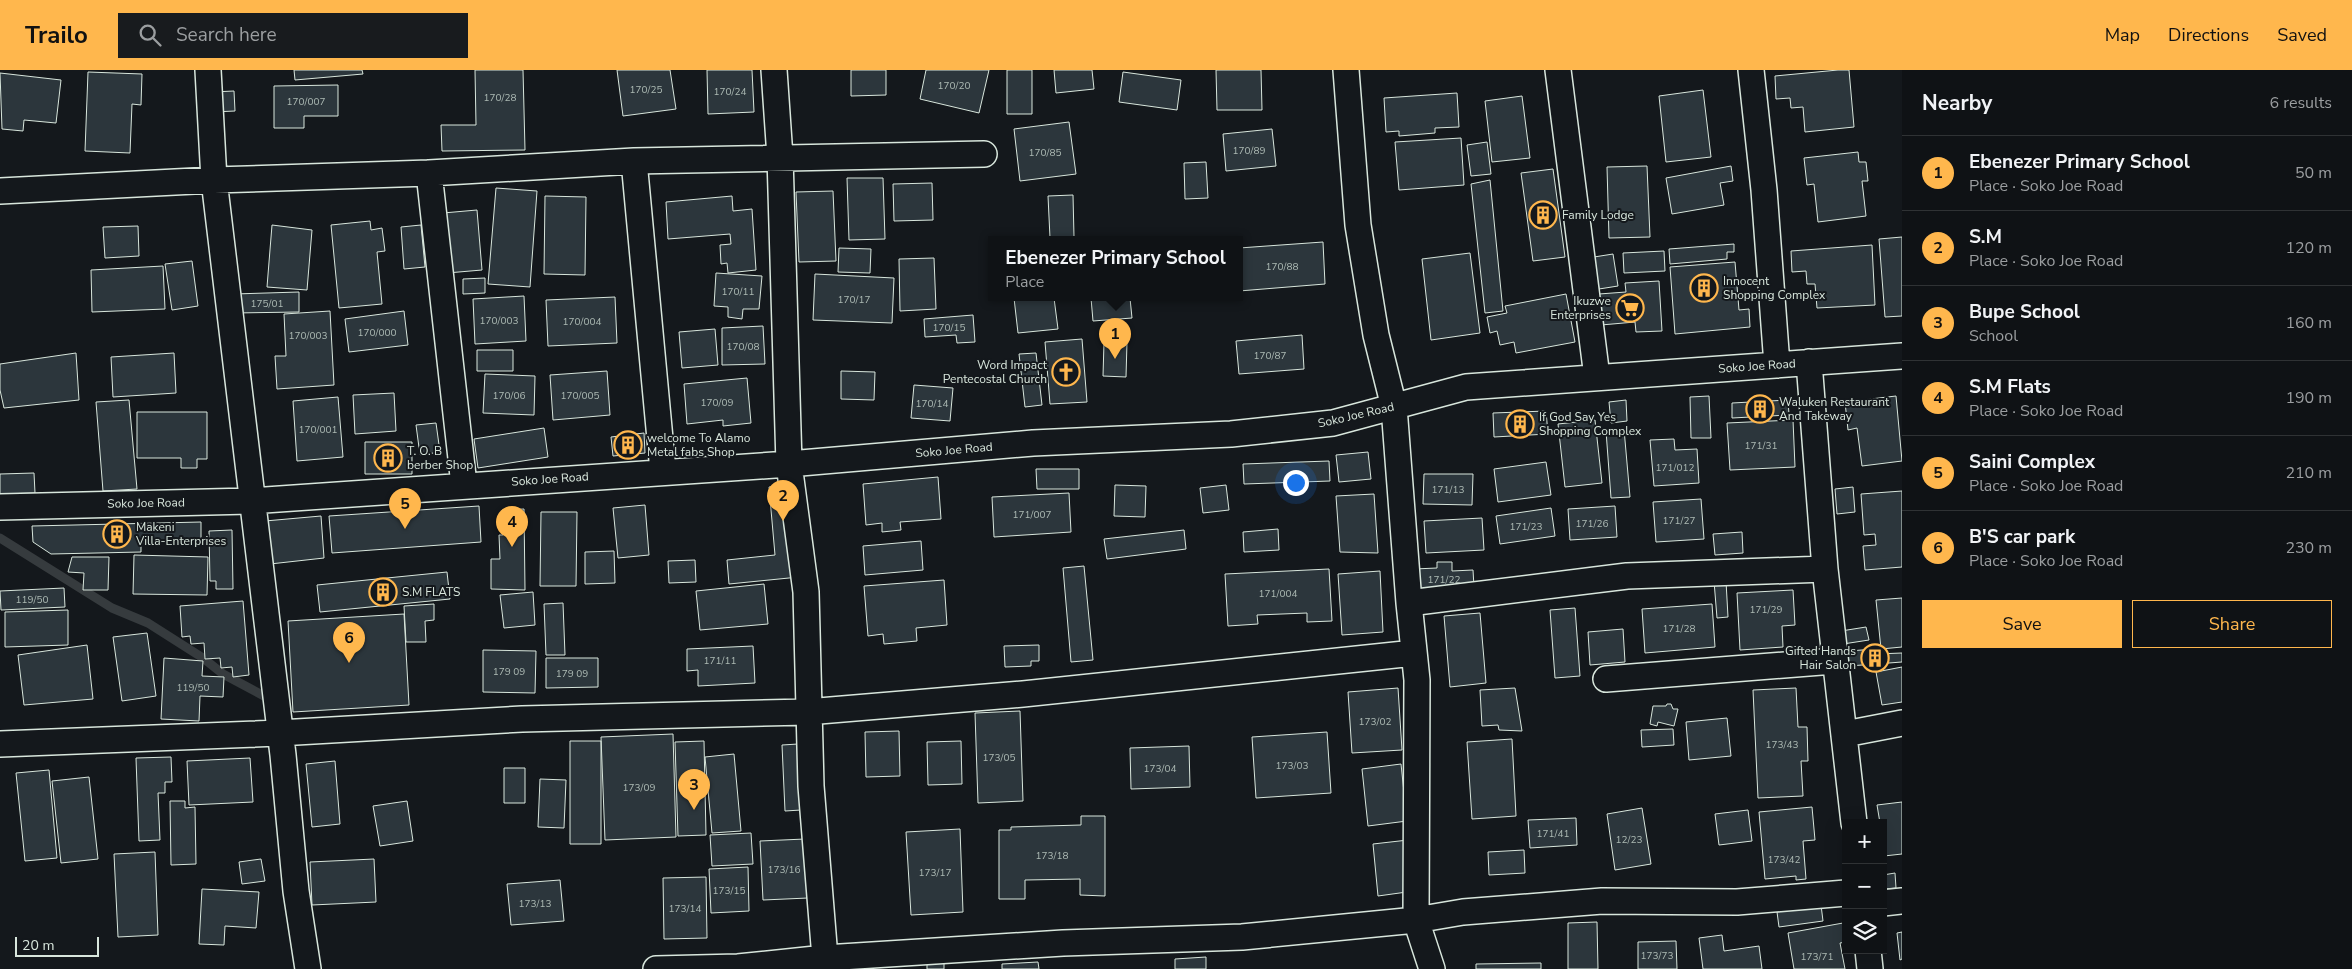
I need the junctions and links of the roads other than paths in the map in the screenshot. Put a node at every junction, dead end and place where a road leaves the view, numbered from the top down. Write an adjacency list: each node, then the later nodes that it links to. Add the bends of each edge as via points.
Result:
1 (208, 70): 10 (street)
2 (774, 70): 7 (street)
3 (1346, 70): 16 (street, via 1358,225 1376,335)
4 (1558, 70): 15 (street)
5 (1751, 70): 14 (street)
6 (984, 154): 7 (street)
7 (780, 157): 8 (street); 17 (street)
8 (634, 161): 9 (street); 18 (street)
9 (429, 173): 10 (street); 19 (street)
10 (214, 180): 11 (street); 20 (street)
11 (0, 191)
12 (1902, 356): 13 (street, Soko Joe Road)
13 (1809, 362): 14 (street, Soko Joe Road); 22 (street)
14 (1777, 364): 15 (street, Soko Joe Road)
15 (1597, 377): 16 (street, Soko Joe Road, via 1466,387)
16 (1394, 407): 17 (street, Soko Joe Road, via 1334,424 1231,434 1033,443); 23 (street)
17 (789, 464): 18 (street, Soko Joe Road); 27 (street, via 806,592)
18 (663, 471): 19 (street, Soko Joe Road)
19 (464, 485): 20 (street, Soko Joe Road)
20 (250, 501): 21 (street, Soko Joe Road); 29 (street)
21 (0, 507)
22 (1825, 569): 23 (street, via 1627,576); 25 (street)
23 (1409, 603): 24 (street)
24 (1414, 653): 27 (street, via 1023,694); 36 (street, via 1417,680)
25 (1834, 661): 26 (street); 30 (street)
26 (1606, 679)
27 (807, 712): 29 (street, via 522,719); 38 (street)
28 (1902, 723): 30 (street)
29 (280, 733): 31 (street); 39 (street, via 296,890)
30 (1845, 734): 32 (street)
31 (0, 744)
32 (1854, 819)
33 (1842, 893): 36 (street, via 1738,902 1602,900 1463,912)
34 (1902, 901): 35 (street)
35 (1887, 903)
36 (1416, 920): 38 (street, via 1242,937 1063,943); 41 (street)
37 (1868, 954): 42 (street)
38 (825, 958): 40 (street, via 738,967)
39 (308, 969)
40 (656, 969)
41 (1432, 969)
42 (1870, 969)

